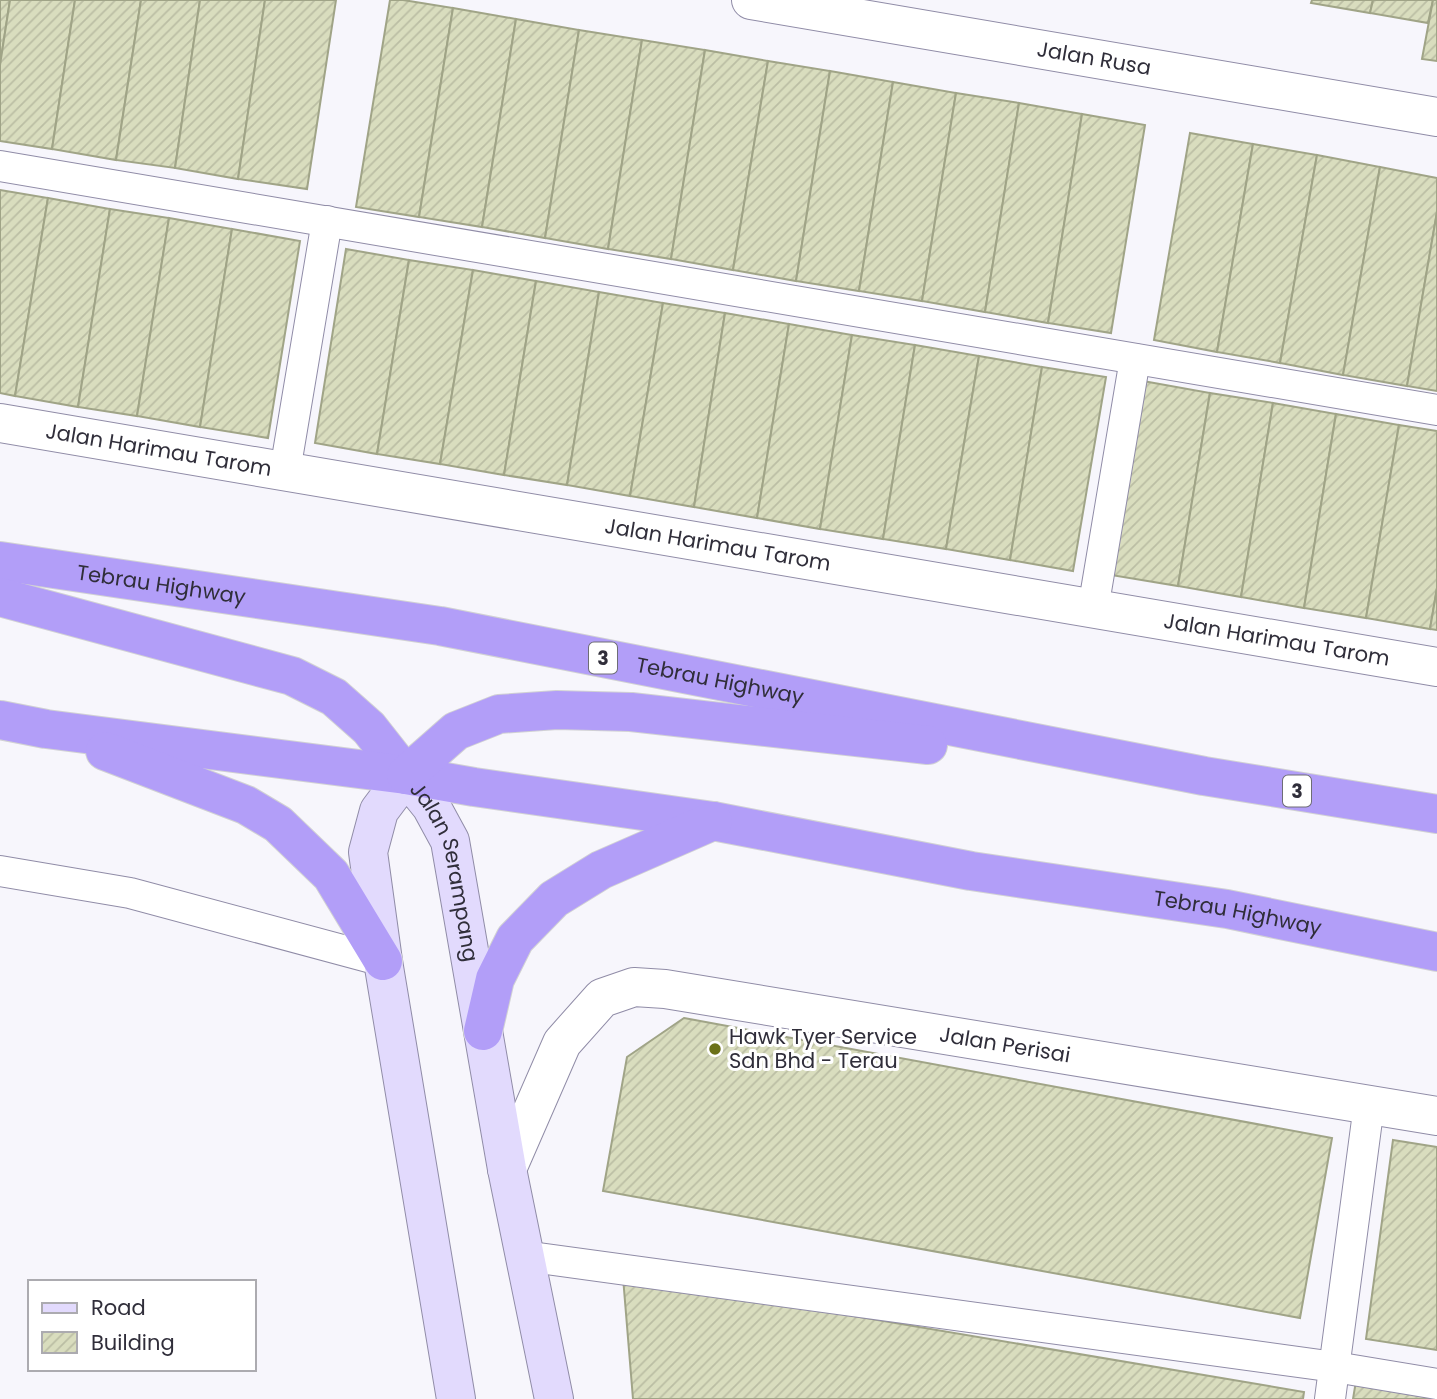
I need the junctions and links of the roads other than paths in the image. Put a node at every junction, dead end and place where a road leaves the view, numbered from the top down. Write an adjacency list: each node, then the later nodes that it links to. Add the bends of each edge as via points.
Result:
1 (751, 0): 2 (street, Jalan Rusa)
2 (1437, 117)
3 (0, 166): 4 (lane)
4 (327, 221): 5 (lane); 8 (lane)
5 (1135, 359): 6 (lane); 11 (lane)
6 (1437, 410)
7 (0, 423): 8 (street, Jalan Harimau Tarom)
8 (285, 471): 11 (street, Jalan Harimau Tarom)
9 (0, 561): 16 (highway, Tebrau Highway / 3, via 440,626)
10 (0, 597): 15 (highway, via 292,676 334,697 369,728)
11 (1093, 609): 12 (street, Jalan Harimau Tarom)
12 (1437, 667)
13 (0, 720): 14 (highway, Tebrau Highway)
14 (46, 729): 15 (highway, Tebrau Highway); 21 (highway, via 246,805 278,824 331,875)
15 (406, 775): 16 (highway, via 456,731 499,714 557,710 631,712); 18 (highway, Tebrau Highway); 21 (main road, Jalan Serampang, via 379,811 368,852); 22 (main road, Jalan Serampang, via 431,806 450,841)
16 (1203, 776): 17 (highway, Tebrau Highway / 3)
17 (1437, 814)
18 (713, 821): 20 (highway, Tebrau Highway, via 971,871 1227,909); 22 (highway, via 601,870 554,898 515,939 495,979)
19 (0, 871): 21 (lane, via 130,893)
20 (1437, 952)
21 (383, 961): 29 (main road, Jalan Serampang)
22 (484, 1031): 25 (main road, Jalan Serampang)
23 (1369, 1105): 24 (street, Jalan Perisai); 25 (street, Jalan Perisai, via 634,987 602,998 562,1043); 27 (lane)
24 (1437, 1116)
25 (507, 1169): 26 (main road, Jalan Serampang)
26 (524, 1256): 27 (lane); 30 (main road, Jalan Serampang)
27 (1335, 1367): 28 (lane); 31 (lane)
28 (1437, 1384)
29 (456, 1399)
30 (554, 1399)
31 (1330, 1399)

